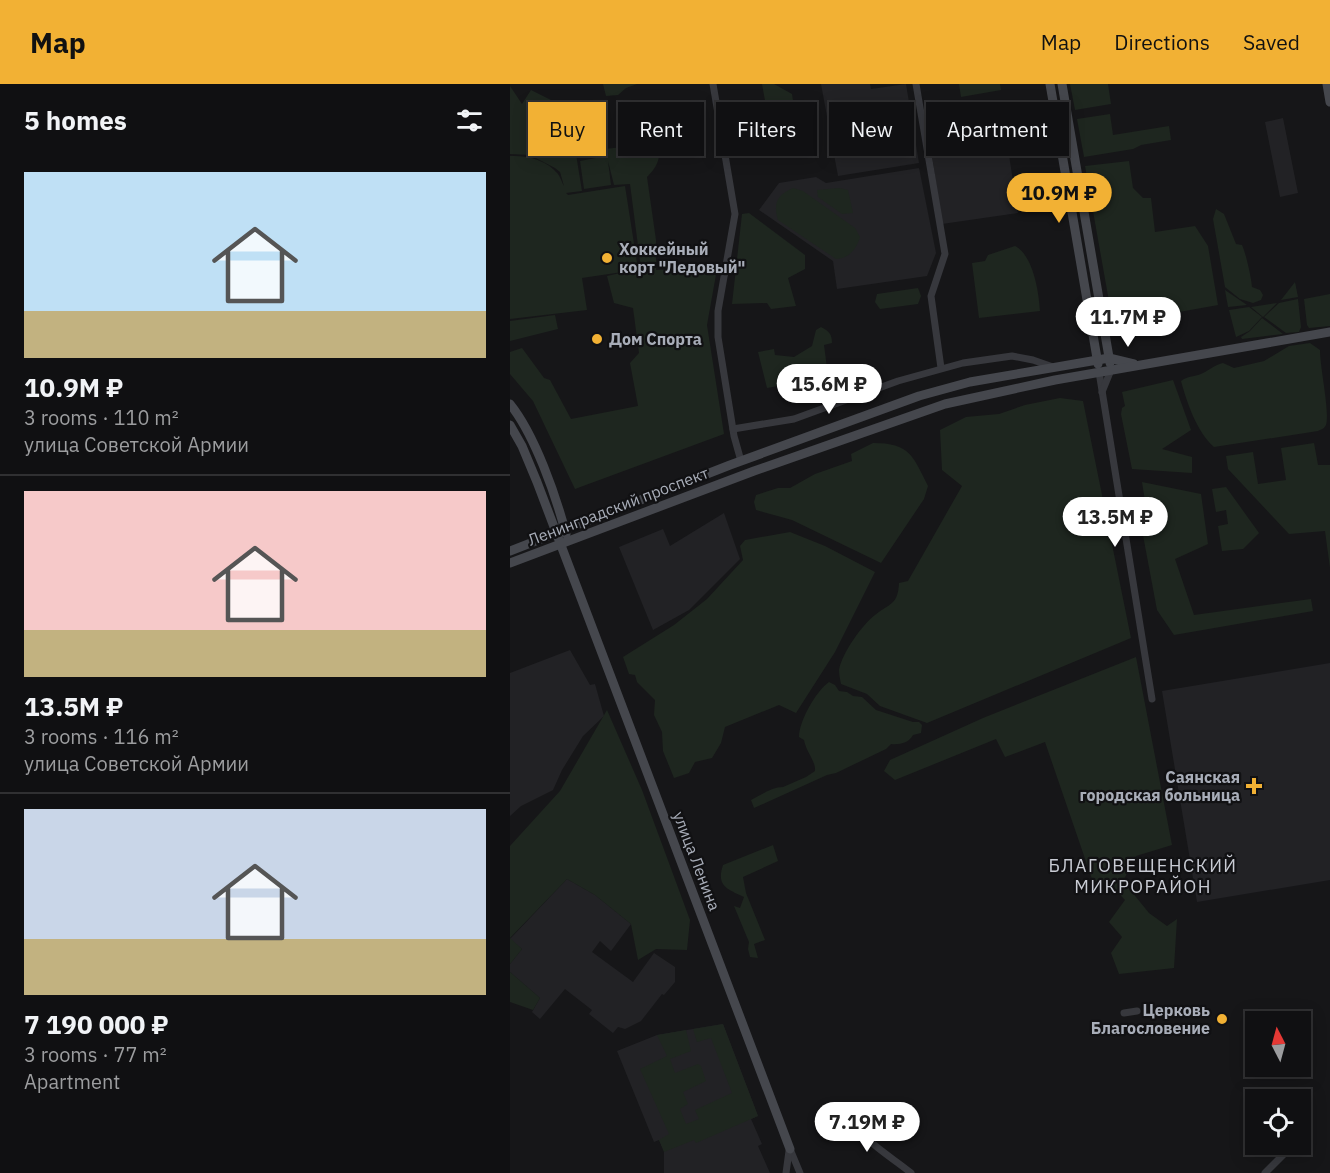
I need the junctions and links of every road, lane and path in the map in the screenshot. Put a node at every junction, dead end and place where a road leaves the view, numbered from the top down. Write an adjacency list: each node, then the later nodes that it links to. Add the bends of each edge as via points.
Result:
1 (713, 84): 20 (street, via 735,214 717,325)
2 (916, 84): 14 (street, via 945,255 931,296)
3 (1050, 84): 8 (street)
4 (1062, 84): 7 (street)
5 (1328, 89): 6 (street)
6 (1330, 102)
7 (1078, 176): 8 (street); 10 (street)
8 (1065, 178): 11 (street)
9 (1330, 332): 12 (street, Ленинградский проспект)
10 (1110, 358): 11 (street, Ленинградский проспект); 12 (street, Ленинградский проспект); 15 (street)
11 (1097, 360): 13 (street, Ленинградский проспект); 16 (street)
12 (1140, 365): 15 (street, Ленинградский проспект)
13 (1053, 367): 14 (street, via 1012,356); 21 (street, Ленинградский проспект, via 919,396)
14 (941, 368): 20 (street, via 794,419)
15 (1112, 370): 16 (street, Ленинградский проспект); 17 (street)
16 (1099, 372): 17 (street); 23 (street, Ленинградский проспект, via 945,404)
17 (1102, 392): 28 (street)
18 (510, 404): 24 (street, улица Ленина, via 527,431)
19 (510, 425): 24 (street, улица Ленина)
20 (733, 429): 21 (street)
21 (741, 461): 22 (street, Ленинградский проспект)
22 (730, 465): 23 (street, Ленинградский проспект); 24 (street, Ленинградский проспект)
23 (736, 478): 25 (street, Ленинградский проспект)
24 (560, 532): 25 (street, улица Ленина); 26 (street, Ленинградский проспект)
25 (564, 542): 27 (street, Ленинградский проспект); 32 (street, улица Ленина, via 566,560)
26 (510, 551)
27 (510, 563)
28 (1152, 699)
29 (1137, 1011): 30 (street)
30 (1124, 1013)
31 (851, 1114): 36 (street, via 854,1125 863,1134)
32 (790, 1149): 34 (street); 35 (street, улица Ленина)
33 (1283, 1155): 37 (street)
34 (786, 1173)
35 (800, 1173)
36 (911, 1173)
37 (1265, 1173)

